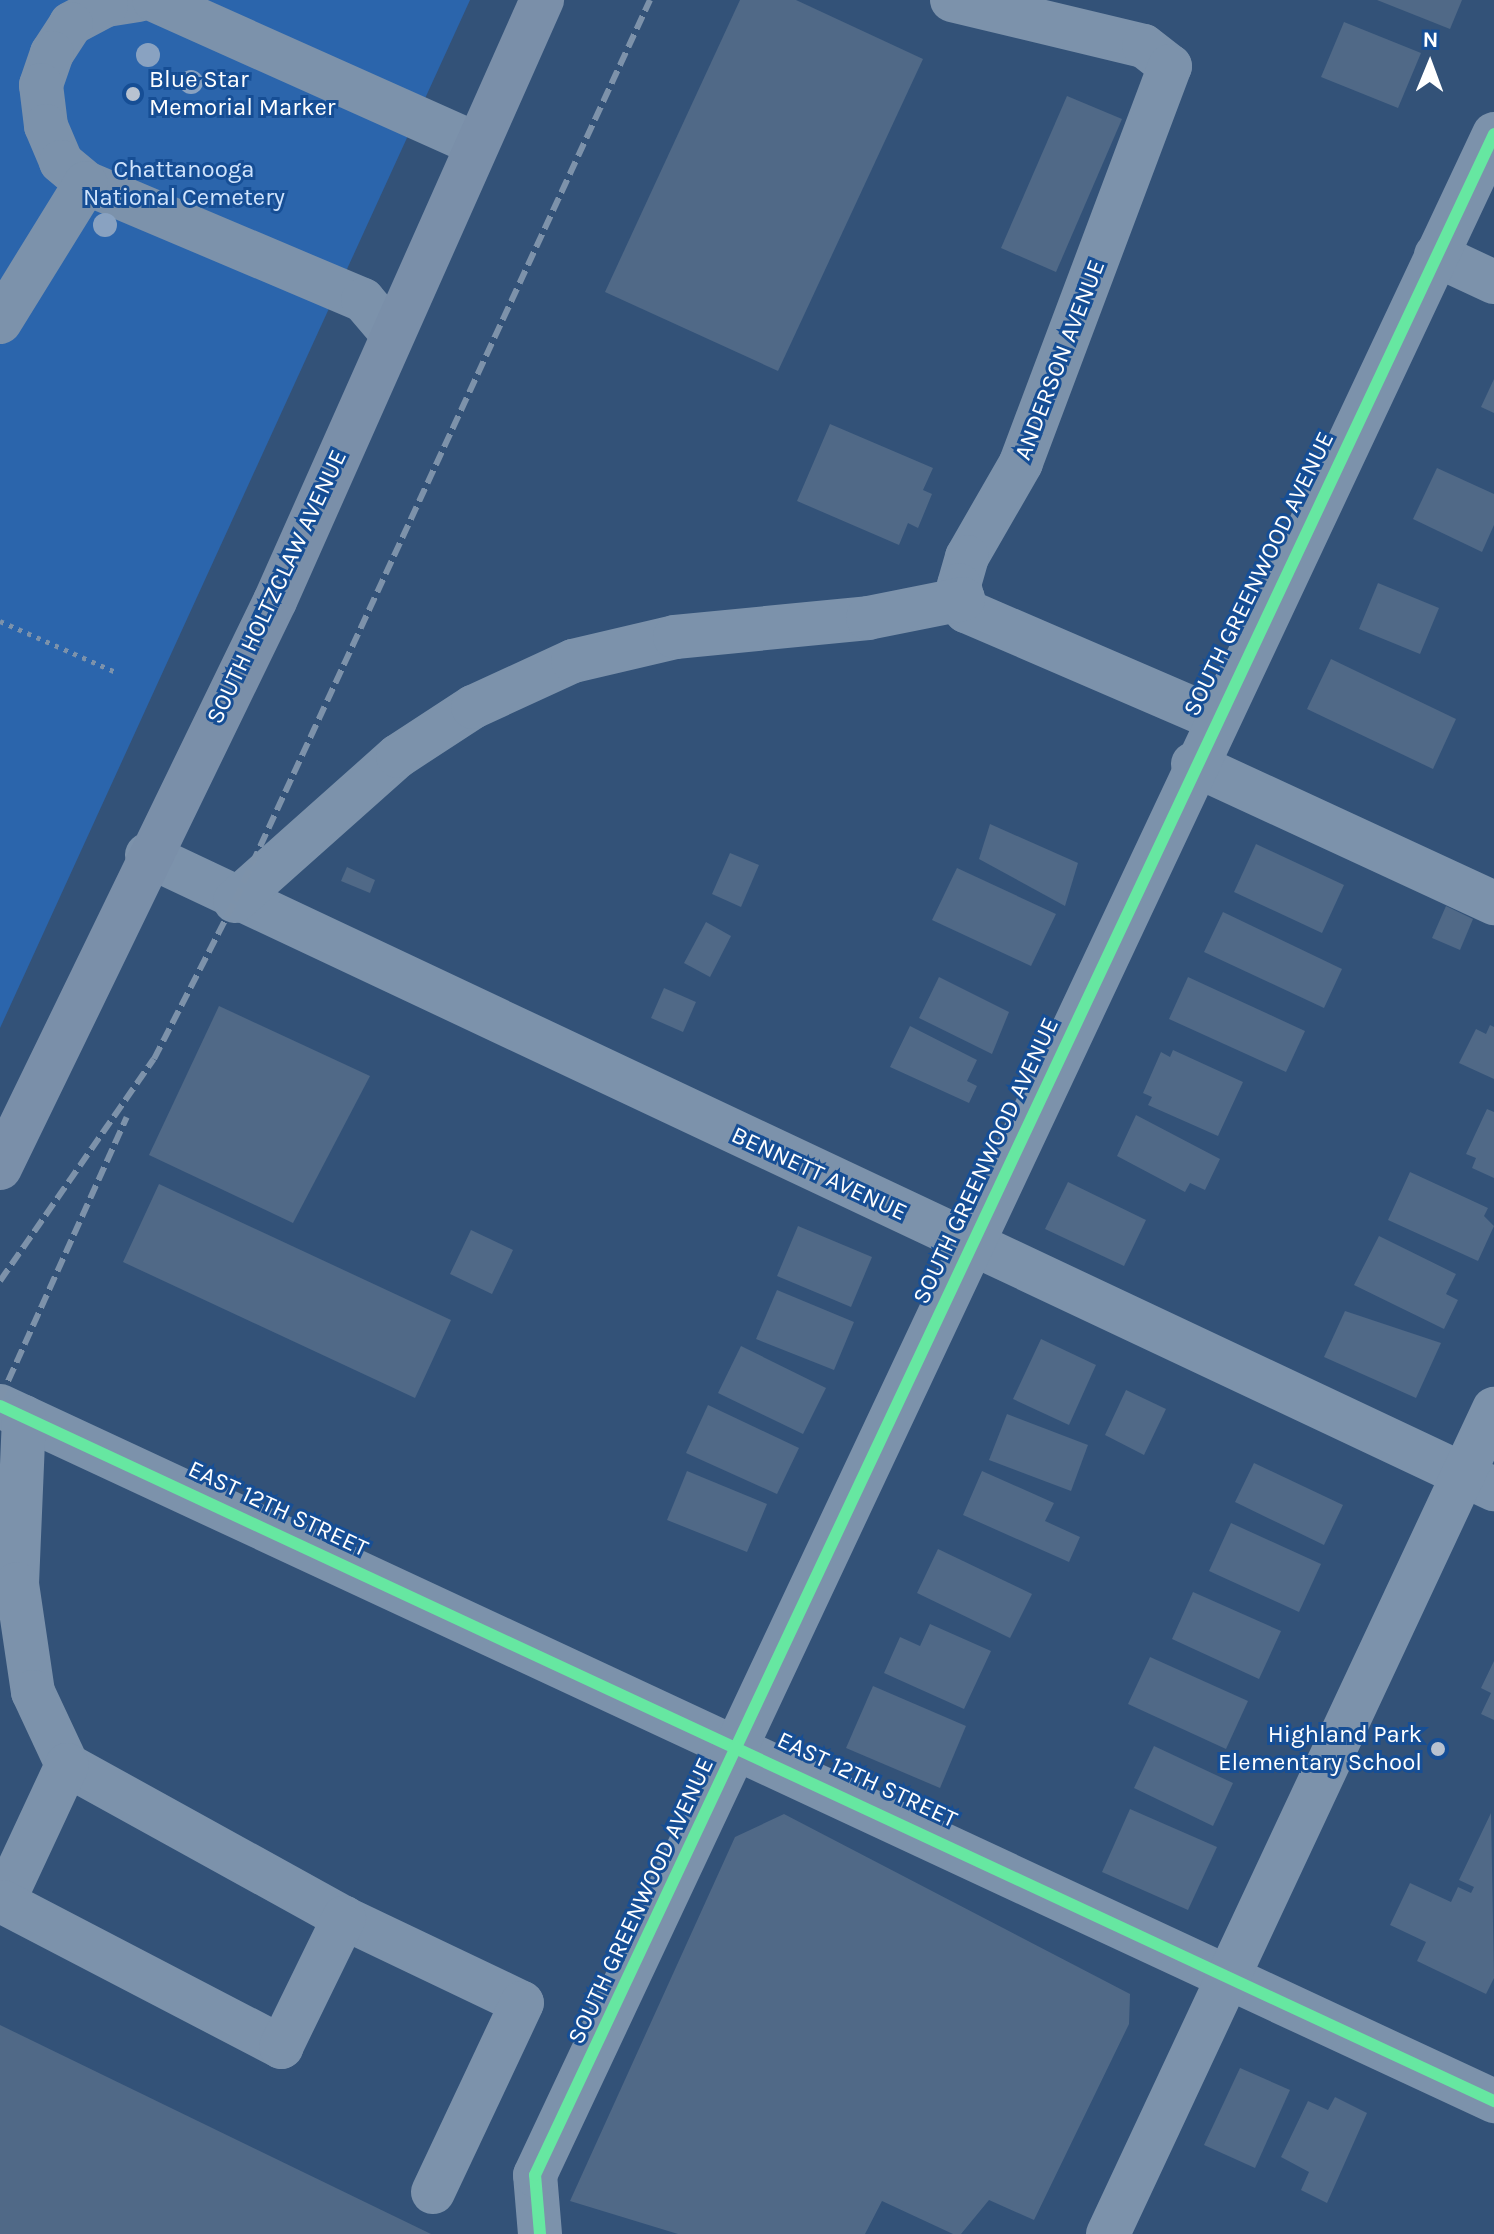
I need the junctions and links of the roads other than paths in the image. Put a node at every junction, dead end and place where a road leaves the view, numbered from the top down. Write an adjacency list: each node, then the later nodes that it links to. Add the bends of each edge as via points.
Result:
1 (138, 0): 7 (street, via 106,5 71,24 41,85 46,126 61,162)
2 (542, 0): 6 (main road, SOUTH HOLTZCLAW AVENUE)
3 (952, 0): 12 (street, ANDERSON AVENUE, via 1144,46 1170,66 1021,463 967,557)
4 (177, 3): 6 (street)
5 (1494, 134): 8 (street, SOUTH GREENWOOD AVENUE)
6 (476, 144): 11 (main road, SOUTH HOLTZCLAW AVENUE)
7 (86, 183): 10 (street); 11 (street, via 363,300)
8 (1436, 255): 9 (street); 13 (street, SOUTH GREENWOOD AVENUE)
9 (1494, 282)
10 (0, 322)
11 (392, 334): 15 (main road, SOUTH HOLTZCLAW AVENUE, via 275,601)
12 (963, 599): 13 (street, via 966,611); 16 (street, via 868,618 675,637 573,661 473,707 398,756)
13 (1215, 718): 14 (street, SOUTH GREENWOOD AVENUE)
14 (1193, 764): 17 (street); 19 (street, SOUTH GREENWOOD AVENUE)
15 (147, 855): 16 (street, BENNETT AVENUE); 18 (main road, SOUTH HOLTZCLAW AVENUE)
16 (235, 901): 19 (street, BENNETT AVENUE)
17 (1494, 903)
18 (0, 1168)
19 (972, 1245): 22 (street, BENNETT AVENUE); 23 (street, SOUTH GREENWOOD AVENUE)
20 (1494, 1409): 22 (street)
21 (12, 1411): 23 (street, EAST 12TH STREET); 24 (street, via 17,1584 33,1692)
22 (1478, 1482): 26 (street)
23 (739, 1745): 26 (street, EAST 12TH STREET); 29 (street, SOUTH GREENWOOD AVENUE, via 535,2175)
24 (67, 1765): 25 (street); 25 (street, via 3,1902 281,2047)
25 (344, 1918): 28 (street, via 522,2003)
26 (1229, 1975): 27 (street, EAST 12TH STREET); 30 (street)
27 (1494, 2101)
28 (433, 2192)
29 (536, 2223)
30 (1108, 2234)

